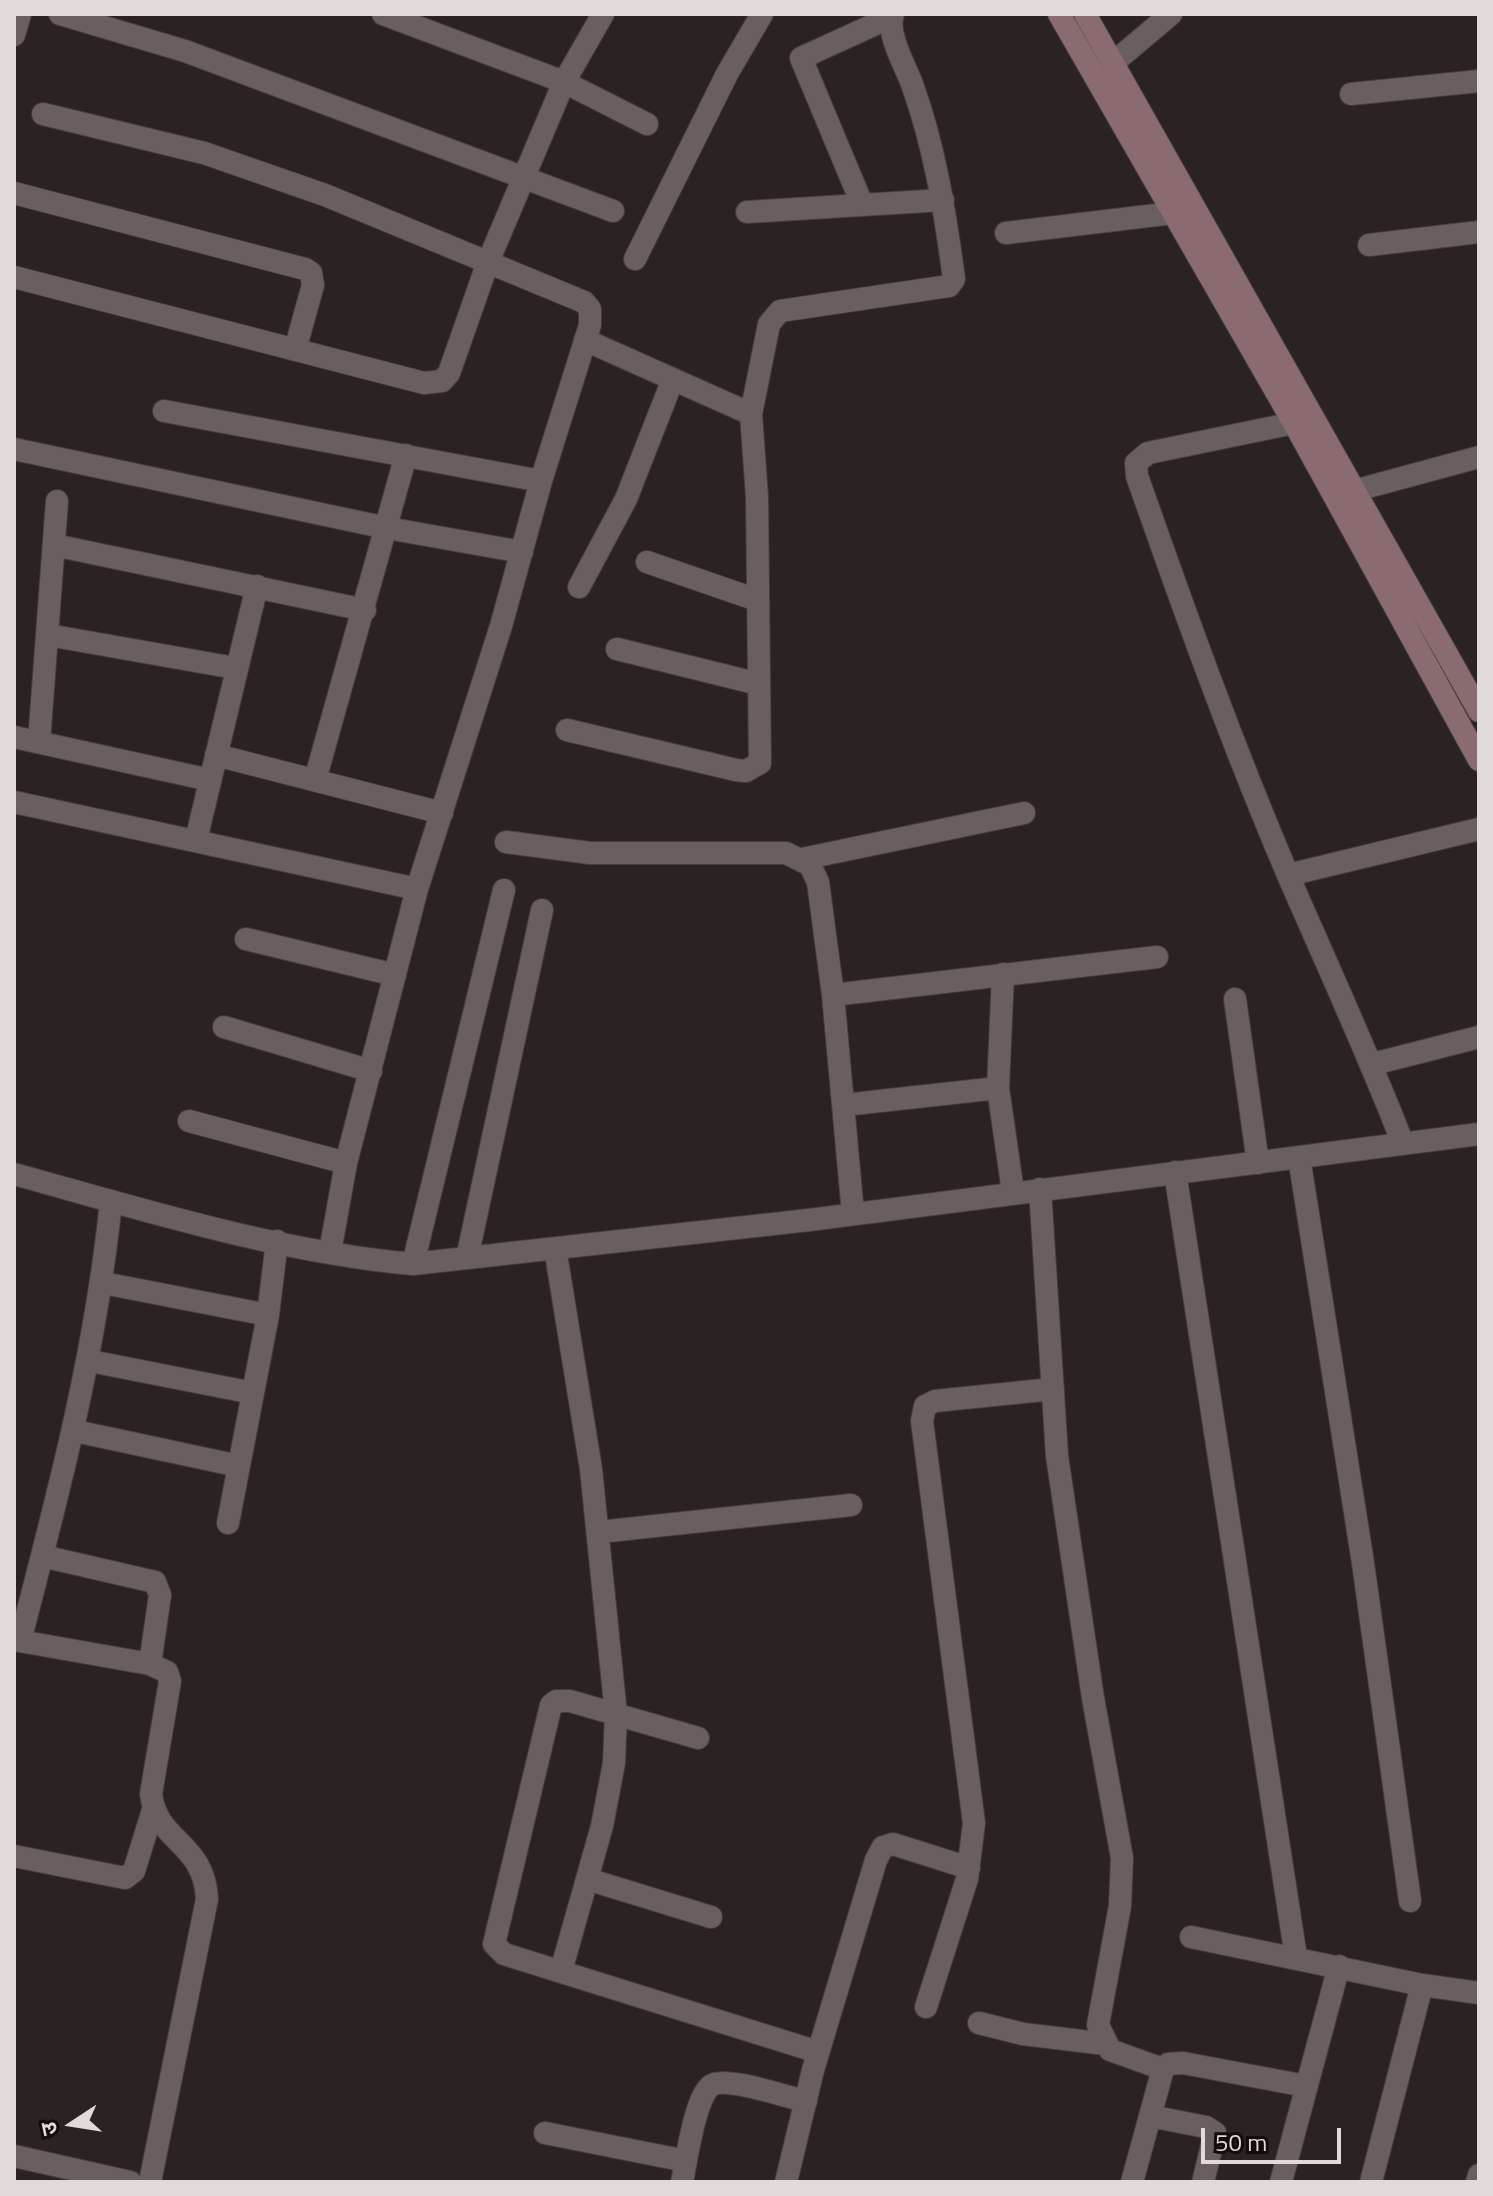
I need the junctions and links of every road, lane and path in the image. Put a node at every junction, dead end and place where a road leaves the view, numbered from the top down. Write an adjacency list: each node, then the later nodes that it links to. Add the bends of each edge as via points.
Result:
1 (20, 14): 10 (street)
2 (60, 14): 17 (street, via 185,51)
3 (383, 14): 13 (street)
4 (603, 14): 13 (street)
5 (762, 14): 27 (street)
6 (1059, 14): 23 (main road)
7 (1085, 14): 11 (main road)
8 (1171, 14): 11 (street)
9 (892, 16): 19 (street); 20 (street, via 803,54 800,62)
10 (14, 35)
11 (1113, 63): 40 (main road)
12 (1479, 81): 14 (street)
13 (564, 82): 16 (street); 17 (street)
14 (1351, 94)
15 (43, 114): 28 (street, via 204,153 325,195)
16 (647, 124)
17 (526, 176): 21 (street); 28 (street)
18 (14, 193): 31 (street, via 305,269 313,285)
19 (943, 200): 20 (street); 34 (street, via 953,283 773,315)
20 (862, 204): 22 (street)
21 (613, 211)
22 (747, 212)
23 (1173, 213): 25 (street); 35 (main road)
24 (1479, 232): 26 (street)
25 (1006, 233)
26 (1369, 245)
27 (635, 259)
28 (488, 262): 30 (street, via 584,302 590,309); 31 (street, via 442,381 424,383)
29 (14, 277): 31 (street)
30 (585, 340): 32 (street); 39 (street)
31 (295, 350)
32 (673, 379): 34 (street); 47 (street, via 626,499)
33 (164, 411): 37 (street)
34 (751, 414): 48 (street)
35 (1294, 423): 59 (main road); 69 (street, via 1148,453 1136,463 1222,714)
36 (14, 449): 42 (street)
37 (406, 455): 39 (street); 42 (street)
38 (1479, 457): 40 (street)
39 (541, 481): 44 (street)
40 (1357, 490): 54 (main road)
41 (57, 501): 43 (street)
42 (387, 528): 44 (street); 49 (street)
43 (54, 545): 46 (street); 50 (street)
44 (522, 552): 63 (street)
45 (647, 562): 48 (street)
46 (257, 586): 49 (street); 52 (street)
47 (579, 587)
48 (757, 600): 53 (street)
49 (365, 610): 61 (street)
50 (48, 635): 52 (street); 57 (street)
51 (617, 649): 53 (street)
52 (235, 668): 58 (street)
53 (759, 684): 55 (street, via 762,754 756,768 746,771)
54 (1479, 711)
55 (567, 730)
56 (14, 737): 57 (street)
57 (39, 742): 60 (street)
58 (216, 755): 60 (street); 61 (street)
59 (1479, 760)
60 (210, 780): 66 (street)
61 (315, 780): 63 (street)
62 (14, 802): 66 (street)
63 (442, 813): 70 (street)
64 (1024, 813): 68 (street)
65 (1479, 829): 69 (street)
66 (196, 840): 70 (street)
67 (506, 842): 68 (street, via 590,853 786,853)
68 (802, 859): 77 (street, via 818,882)
69 (1288, 875): 81 (street)
70 (417, 889): 76 (street)
71 (504, 890): 101 (street)
72 (542, 910): 100 (street)
73 (246, 939): 76 (street)
74 (1157, 957): 75 (street)
75 (1003, 974): 77 (street); 83 (street)
76 (395, 975): 82 (street)
77 (833, 995): 84 (street)
78 (1235, 999): 90 (street)
79 (224, 1027): 82 (street)
80 (1479, 1037): 81 (street)
81 (1373, 1064): 87 (street)
82 (371, 1071): 89 (street)
83 (998, 1088): 84 (street); 94 (street)
84 (844, 1105): 96 (street)
85 (189, 1121): 89 (street)
86 (1479, 1134): 87 (street)
87 (1403, 1144): 88 (street)
88 (1299, 1157): 90 (street); 121 (street)
89 (346, 1163): 99 (street)
90 (1258, 1163): 91 (street)
91 (1175, 1172): 93 (street); 124 (street)
92 (14, 1174): 95 (street)
93 (1040, 1189): 94 (street); 105 (street)
94 (1013, 1192): 96 (street)
95 (111, 1201): 97 (street); 102 (street)
96 (853, 1214): 98 (street)
97 (277, 1241): 99 (street); 103 (street)
98 (555, 1248): 100 (street); 111 (street)
99 (330, 1252): 101 (street)
100 (467, 1258): 101 (street)
101 (413, 1264)
102 (103, 1283): 103 (street); 104 (street)
103 (268, 1315): 106 (street)
104 (90, 1361): 106 (street); 107 (street)
105 (1053, 1389): 119 (street, via 935,1401 925,1406 922,1421 970,1779 974,1823); 131 (street, via 1065,1517 1122,1858 1120,1906 1098,2025)
106 (253, 1393): 108 (street)
107 (75, 1431): 108 (street); 112 (street)
108 (239, 1466): 110 (street)
109 (851, 1505): 111 (street)
110 (228, 1523)
111 (599, 1532): 115 (street)
112 (42, 1556): 113 (street); 114 (street, via 155,1582 160,1595)
113 (17, 1640): 114 (street)
114 (150, 1664): 117 (street, via 167,1672 170,1681 151,1794)
115 (616, 1714): 116 (street); 120 (street, via 609,1788); 126 (street, via 563,1700 551,1705 493,1937 498,1951)
116 (698, 1738)
117 (153, 1810): 118 (street, via 134,1871 125,1878); 143 (street, via 200,1864 207,1899)
118 (14, 1856)
119 (969, 1868): 129 (street); 132 (street, via 902,1846 883,1847)
120 (587, 1879): 122 (street); 126 (street)
121 (1410, 1901)
122 (711, 1917)
123 (1191, 1937): 124 (street)
124 (1296, 1957): 125 (street)
125 (1339, 1966): 127 (street); 134 (street)
126 (561, 1971): 132 (street)
127 (1422, 1985): 128 (street); 148 (street)
128 (1479, 1993)
129 (926, 2007)
130 (979, 2023): 131 (street)
131 (1106, 2044): 133 (street, via 1121,2056)
132 (818, 2052): 135 (street)
133 (1163, 2069): 134 (street, via 1183,2063); 136 (street)
134 (1306, 2086): 147 (street)
135 (806, 2101): 139 (street, via 714,2084 699,2105); 144 (street)
136 (1150, 2116): 145 (street); 146 (street, via 1215,2133)
137 (545, 2133): 139 (street)
138 (14, 2156): 141 (street)
139 (684, 2172)
140 (1479, 2175): 149 (street)
141 (77, 2177): 142 (street)
142 (130, 2182)
143 (150, 2182)
144 (786, 2182)
145 (1132, 2182)
146 (1203, 2182)
147 (1281, 2182)
148 (1371, 2182)
149 (1477, 2182)

